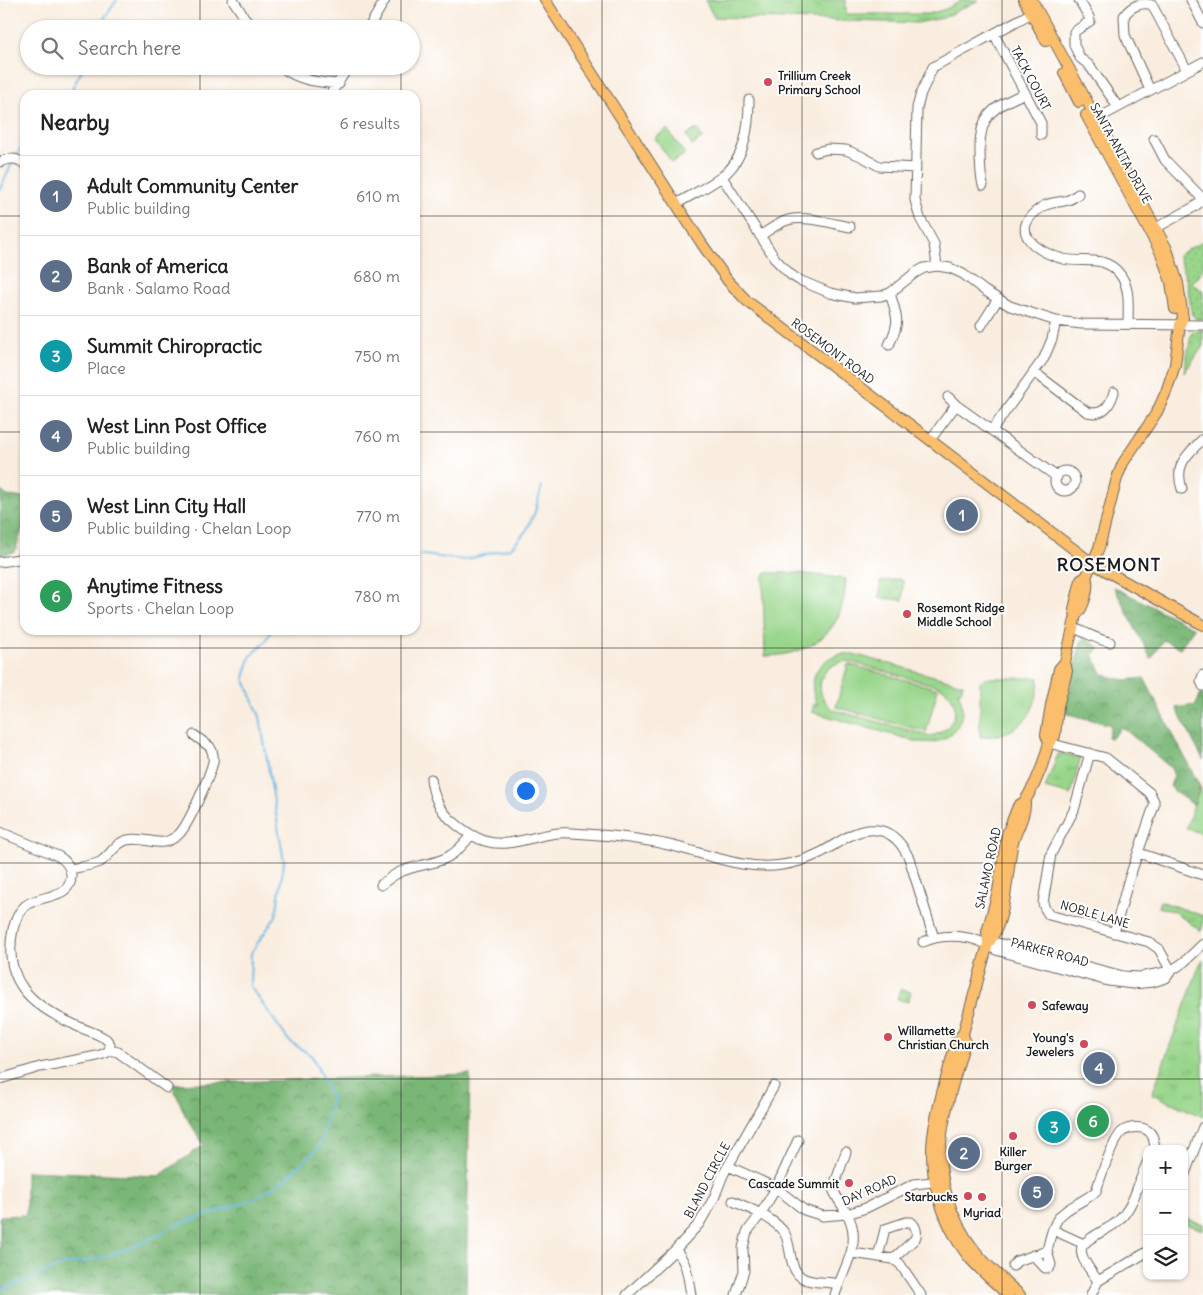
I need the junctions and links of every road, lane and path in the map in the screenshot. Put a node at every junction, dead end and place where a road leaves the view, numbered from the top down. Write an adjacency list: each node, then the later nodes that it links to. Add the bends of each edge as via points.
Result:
1 (233, 0): 9 (street)
2 (385, 0): 10 (street)
3 (545, 0): 34 (main road, ROSEMONT ROAD)
4 (1024, 0): 8 (main road, SANTA ANITA DRIVE)
5 (1032, 0): 8 (main road, SANTA ANITA DRIVE)
6 (1080, 0): 22 (street, via 1090,21 1074,32 1074,45 1080,58 1089,65)
7 (1191, 0): 11 (street)
8 (1034, 12): 12 (street); 23 (main road, SANTA ANITA DRIVE)
9 (246, 20)
10 (373, 20)
11 (1203, 24)
12 (994, 34): 20 (street, TACK COURT); 29 (street, via 933,67 916,108)
13 (1203, 62): 14 (street)
14 (1187, 70): 19 (street); 19 (street, via 1152,5 1136,6 1124,16 1125,35)
15 (294, 75): 17 (street)
16 (344, 75): 17 (street)
17 (339, 84): 18 (street)
18 (334, 90)
19 (1150, 90): 22 (street)
20 (1025, 93): 24 (street, TACK COURT, via 1041,123); 31 (street, via 996,107 983,123 980,175)
21 (750, 100): 30 (street, via 745,141 738,157)
22 (1118, 108): 23 (street)
23 (1094, 121): 36 (main road, SANTA ANITA DRIVE); 43 (main road, SANTA ANITA DRIVE, via 1161,253)
24 (1041, 135)
25 (1154, 138): 33 (street, via 1165,160)
26 (816, 152): 29 (street, via 846,150 879,166)
27 (20, 161): 28 (street, via 14,158)
28 (0, 162)
29 (916, 168): 38 (street, via 917,207 934,244)
30 (722, 177): 34 (street); 37 (street)
31 (984, 186)
32 (1078, 194): 42 (street, via 1042,207 1026,221 1025,232 1034,244 1054,255 1074,261 1101,262 1116,270 1127,288)
33 (1203, 199): 36 (street)
34 (676, 204): 53 (main road, ROSEMONT ROAD, via 716,264 747,301)
35 (850, 227): 37 (street, via 791,219)
36 (1156, 228): 43 (main road, SANTA ANITA DRIVE, via 1178,283 1183,318)
37 (760, 236): 39 (street, via 776,260 806,284 855,298 875,298)
38 (937, 266): 39 (street, via 914,273); 40 (street, via 963,274)
39 (890, 293): 46 (street, via 898,320)
40 (998, 300): 41 (street); 45 (street)
41 (1056, 321): 42 (street); 47 (street, via 1048,348)
42 (1128, 324): 43 (street)
43 (1180, 324): 44 (street); 58 (main road, SANTA ANITA DRIVE, via 1175,365 1166,392 1154,417 1123,463)
44 (1203, 325)
45 (981, 326)
46 (889, 345)
47 (1034, 372): 48 (street, via 1087,412 1096,413 1107,408); 51 (street)
48 (1114, 392)
49 (948, 397): 50 (street)
50 (956, 404): 51 (street); 53 (street)
51 (992, 430): 54 (street)
52 (1203, 439): 55 (street, via 1182,462 1179,476)
53 (930, 440): 58 (main road, ROSEMONT ROAD)
54 (1057, 477)
55 (1182, 490)
56 (20, 559): 57 (street)
57 (0, 562)
58 (1092, 563): 59 (main road, ROSEMONT ROAD); 60 (main road, SALAMO ROAD, via 1078,589)
59 (1203, 625)
60 (1072, 628): 61 (street); 65 (main road, SALAMO ROAD, via 1055,736)
61 (1110, 642)
62 (1203, 675): 63 (street)
63 (1203, 686)
64 (194, 735): 71 (street, via 210,747 213,760 209,777 178,835 162,844 137,838 124,840 101,861)
65 (1049, 743): 66 (street); 77 (main road, SALAMO ROAD, via 1039,775 1025,802 1018,806 1007,834 998,891 987,932)
66 (1090, 753): 70 (street, via 1109,760 1153,798 1154,806); 74 (street, NOBLE LANE, via 1074,810 1051,854 1043,903 1049,915)
67 (431, 779): 69 (street, via 436,801 442,810)
68 (0, 832): 71 (street, via 58,856)
69 (471, 835): 73 (street, via 446,859 402,872); 75 (street, via 502,843 557,832 584,834 654,842 738,864 763,867 798,862 855,833 877,830 888,833 904,848)
70 (1139, 853): 72 (street); 74 (street)
71 (70, 869): 80 (street, via 70,882 65,890 28,904 18,914 12,933 13,968 20,985 32,1000 66,1021 104,1038 109,1042)
72 (1203, 875)
73 (380, 885)
74 (1114, 933): 79 (street, NOBLE LANE, via 1154,944)
75 (934, 938): 76 (street); 77 (street, via 957,936)
76 (923, 942)
77 (988, 944): 79 (street, PARKER ROAD, via 996,950 1125,984 1159,980 1166,978); 91 (main road, SALAMO ROAD, via 947,1108)
78 (1203, 944): 79 (street, PARKER ROAD)
79 (1171, 971)
80 (108, 1050): 81 (street, via 96,1056); 83 (street, via 118,1052)
81 (0, 1079)
82 (774, 1086): 89 (street, BLAND CIRCLE)
83 (167, 1088)
84 (1203, 1127): 88 (street)
85 (798, 1140): 92 (street)
86 (1155, 1145): 96 (street, via 1155,1138 1147,1130 1131,1128 1122,1131 1096,1191 1062,1214)
87 (846, 1152): 94 (street, via 833,1189)
88 (1188, 1161)
89 (728, 1166): 92 (street, DAY ROAD); 98 (street, BLAND CIRCLE, via 699,1224)
90 (1143, 1172): 97 (street, via 1124,1215)
91 (940, 1181): 94 (street, DAY ROAD, via 914,1184); 113 (main road, SALAMO ROAD, via 944,1213 962,1247 978,1268); 114 (main road, SALAMO ROAD, via 969,1243)
92 (776, 1188): 94 (street, DAY ROAD, via 811,1213 823,1216); 95 (street)
93 (733, 1201): 95 (street)
94 (847, 1214): 100 (street, via 854,1233)
95 (760, 1215): 107 (street, via 778,1226 785,1235 798,1274 808,1280); 110 (street, via 744,1239 744,1271)
96 (1052, 1232): 97 (street); 99 (street)
97 (1083, 1247): 106 (street, via 1085,1261)
98 (676, 1250): 108 (street, BLAND CIRCLE); 109 (street, via 686,1266)
99 (1047, 1251): 102 (street); 102 (street, via 1049,1268 1045,1268)
100 (852, 1254): 103 (street); 107 (street)
101 (1143, 1254): 106 (street)
102 (1033, 1255): 105 (street)
103 (878, 1256): 104 (street); 104 (street, via 885,1229 911,1222 916,1239)
104 (893, 1259): 112 (street)
105 (1013, 1266)
106 (1098, 1281): 115 (street)
107 (838, 1284): 111 (street)
108 (627, 1295)
109 (691, 1295)
110 (736, 1295)
111 (835, 1295)
112 (921, 1295)
113 (1008, 1295)
114 (1020, 1295)
115 (1091, 1295)

